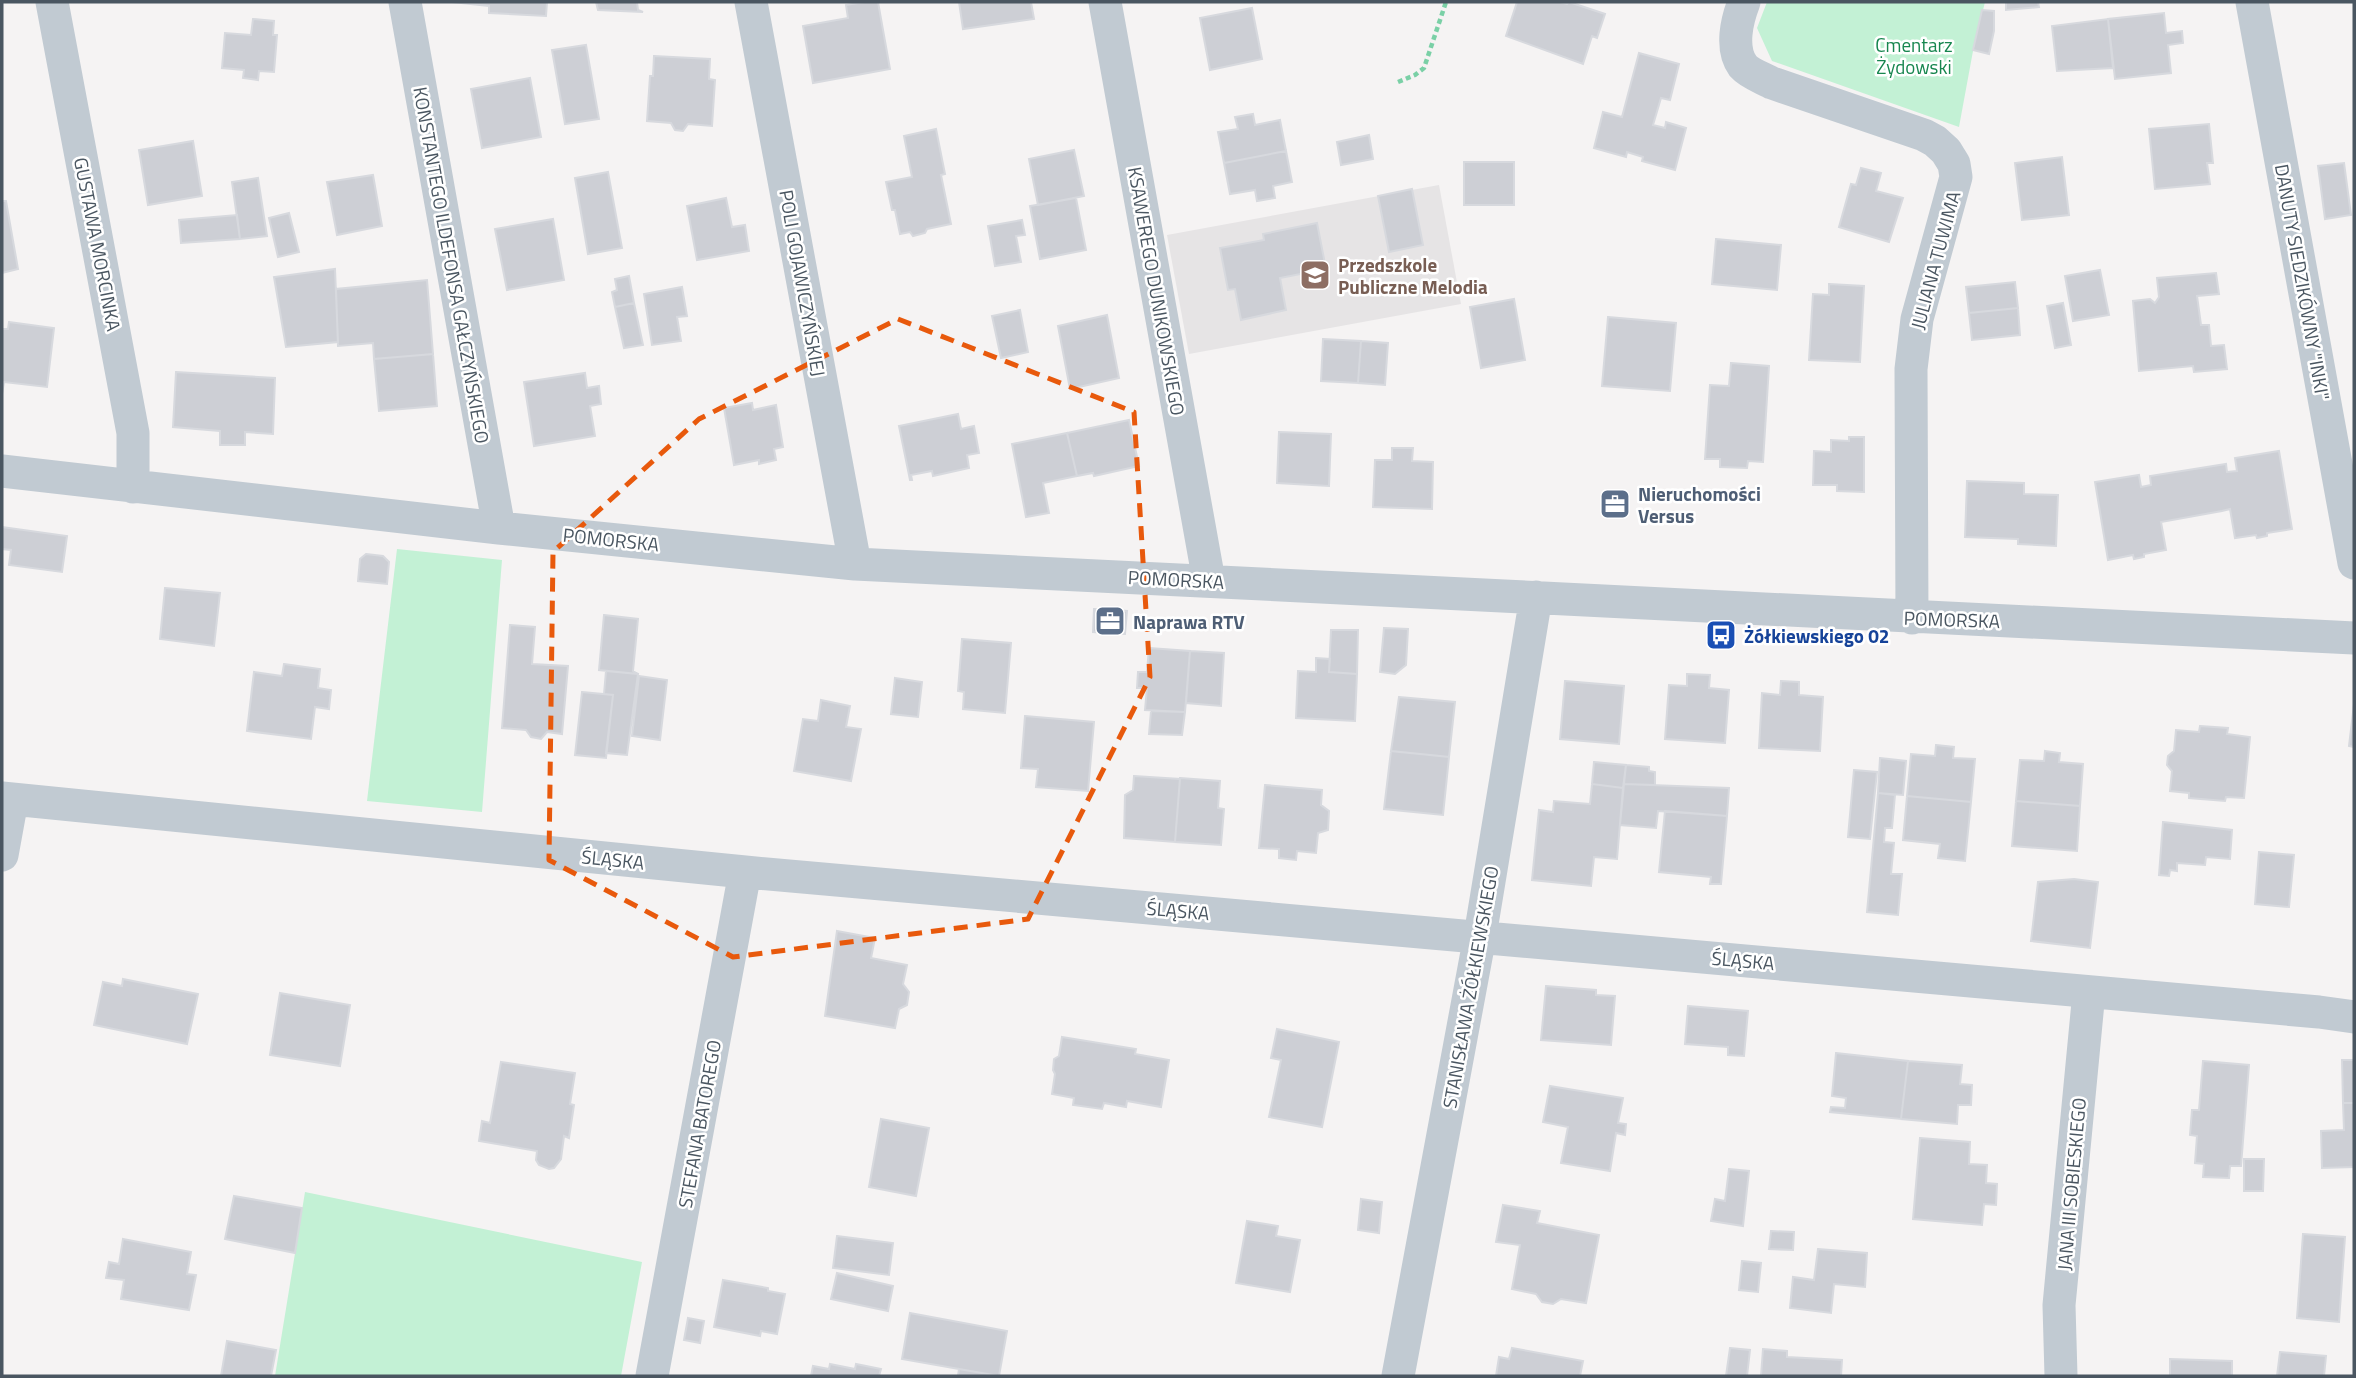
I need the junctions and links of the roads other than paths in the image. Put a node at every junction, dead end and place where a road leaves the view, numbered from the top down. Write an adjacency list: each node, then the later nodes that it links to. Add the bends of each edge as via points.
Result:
1 (52, 2): 8 (street, GUSTAWA MORCINKA, via 133,433)
2 (405, 2): 9 (street, KONSTANTEGO ILDEFONSA GAŁCZYŃSKIEGO)
3 (751, 2): 11 (street, POLI GOJAWICZYŃSKIEJ)
4 (1105, 2): 12 (street, KSAWEREGO DUNIKOWSKIEGO)
5 (1744, 2): 14 (street, JULIANA TUWIMA, via 1736,46 1751,72 1924,135 1946,151 1954,164 1954,187 1917,319 1911,369)
6 (2252, 2): 10 (street, DANUTY SIEDZIKÓWNY "INKI")
7 (2, 471): 8 (street, POMORSKA)
8 (133, 487): 9 (street, POMORSKA)
9 (499, 528): 11 (street, POMORSKA)
10 (2354, 563)
11 (855, 564): 12 (street, POMORSKA)
12 (1209, 581): 13 (street, POMORSKA)
13 (1535, 597): 14 (street, POMORSKA); 19 (street, STANISŁAWA ŻÓŁKIEWSKIEGO)
14 (1912, 618): 15 (street, POMORSKA)
15 (2354, 638)
16 (7, 799): 17 (street); 18 (street, ŚLĄSKA)
17 (2, 855)
18 (745, 872): 19 (street, ŚLĄSKA); 22 (street, STEFANA BATOREGO)
19 (1480, 936): 20 (street, ŚLĄSKA); 23 (street, STANISŁAWA ŻÓŁKIEWSKIEGO)
20 (2089, 992): 21 (street, ŚLĄSKA); 24 (street, JANA III SOBIESKIEGO, via 2059,1305)
21 (2354, 1017)
22 (652, 1376)
23 (1398, 1376)
24 (2061, 1376)

